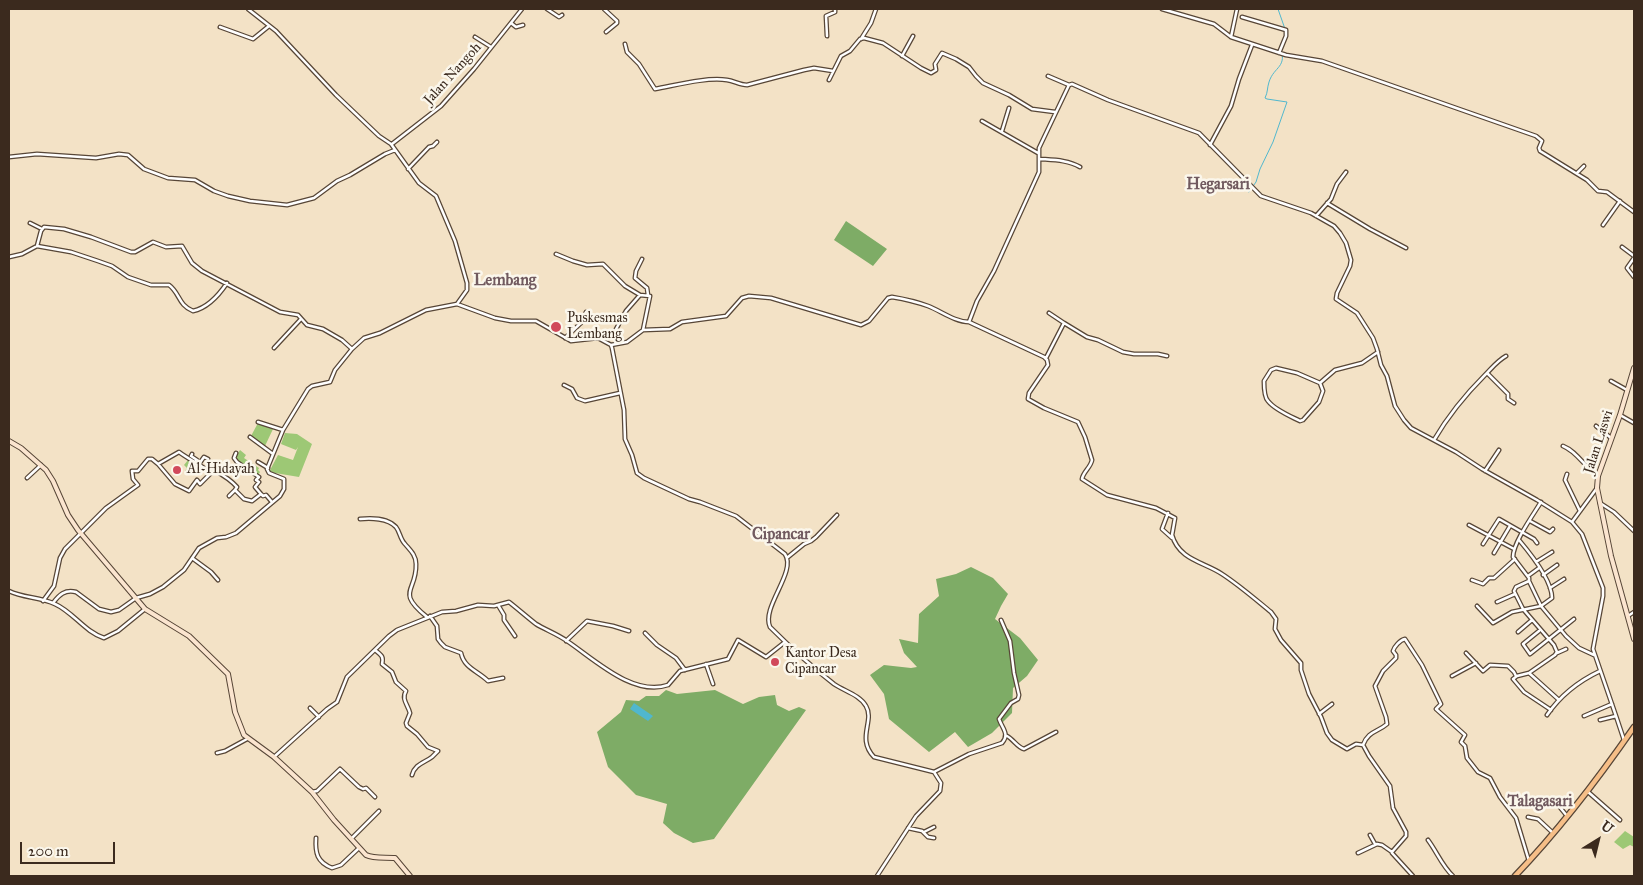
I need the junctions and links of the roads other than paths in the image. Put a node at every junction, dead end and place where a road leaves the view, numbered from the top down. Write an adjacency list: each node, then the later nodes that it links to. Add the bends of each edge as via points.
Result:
1 (248, 9): 12 (street)
2 (522, 9): 11 (street, Jalan Nangoh)
3 (547, 9): 9 (street, via 559,18)
4 (604, 9): 15 (street, via 617,21)
5 (835, 9): 16 (street, via 836,12 826,16)
6 (876, 9): 20 (street)
7 (1162, 9): 19 (street, via 1214,24)
8 (1236, 9): 19 (street)
9 (562, 15)
10 (1242, 18): 24 (street, via 1286,30)
11 (511, 23): 13 (street, via 516,27); 23 (street, Jalan Nangoh)
12 (269, 25): 14 (street, via 253,39); 35 (street, via 342,101)
13 (522, 26)
14 (220, 27)
15 (606, 32)
16 (826, 36)
17 (913, 36): 25 (street)
18 (475, 37): 23 (street)
19 (1231, 37): 22 (street)
20 (862, 39): 25 (street, via 883,43); 26 (street, via 841,56)
21 (625, 44): 26 (street, via 627,52 655,88 712,79 747,85 814,68)
22 (1252, 45): 24 (street); 36 (street, via 1231,106)
23 (491, 47): 35 (street, Jalan Nangoh, via 440,106)
24 (1280, 53): 45 (street, via 1322,61 1536,136 1542,141 1540,151)
25 (902, 56): 31 (street, via 931,73 936,70 934,64 942,54 948,55 969,67 983,83 1032,108)
26 (833, 71): 28 (street)
27 (1048, 76): 29 (street)
28 (829, 80)
29 (1069, 86): 31 (street); 36 (street, via 1079,86 1108,100 1194,130)
30 (1009, 108): 33 (street)
31 (1056, 112): 38 (street)
32 (982, 121): 33 (street)
33 (1002, 131): 38 (street)
34 (437, 142): 42 (street)
35 (391, 144): 37 (street)
36 (1210, 144): 49 (street, via 1261,196)
37 (395, 150): 39 (street, via 337,181 314,198 287,205 228,196 190,178 168,178 144,169 128,155 96,158 37,154); 42 (street)
38 (1038, 153): 40 (street)
39 (9, 157)
40 (1040, 159): 43 (street, via 1074,163); 68 (street, via 1039,172)
41 (1584, 166): 45 (street)
42 (408, 168): 64 (street, via 419,183 436,196 455,241 467,282 467,290)
43 (1080, 168)
44 (1346, 172): 47 (street)
45 (1577, 173): 46 (street, via 1598,191 1607,192)
46 (1620, 201): 48 (street); 51 (street)
47 (1327, 202): 49 (street); 55 (street)
48 (1634, 212)
49 (1316, 216): 76 (street, via 1340,233 1351,260 1336,299 1357,313)
50 (30, 223): 52 (street)
51 (1603, 225)
52 (42, 228): 53 (street); 61 (street, via 64,229 131,252 153,242 166,248 182,246 197,268)
53 (38, 246): 57 (street); 61 (street, via 98,260 151,285 169,285 182,304 191,310 218,295)
54 (1622, 247): 58 (street)
55 (1406, 248)
56 (556, 254): 62 (street, via 587,265 603,264 625,286)
57 (9, 257)
58 (1634, 257): 60 (street, via 1627,268)
59 (642, 259): 63 (street, via 635,278 647,288)
60 (1634, 277)
61 (226, 283): 67 (street, via 260,302)
62 (640, 295): 63 (street); 71 (street)
63 (648, 295): 70 (street)
64 (457, 304): 72 (street, via 495,318 536,321); 75 (street, via 415,314 364,338)
65 (586, 312): 72 (street, via 583,321)
66 (1049, 313): 69 (street)
67 (302, 319): 74 (street); 75 (street, via 307,325 323,329 342,340)
68 (969, 322): 70 (street, via 895,297 888,298 869,321 861,325 771,298 749,296 742,298 726,316 682,322 670,329); 79 (street)
69 (1064, 323): 77 (street, via 1123,352); 79 (street)
70 (643, 330): 73 (street, via 627,342)
71 (614, 331)
72 (565, 338): 73 (street, via 573,341 598,338)
73 (611, 345): 86 (street)
74 (274, 348)
75 (352, 349): 92 (street, via 330,382 310,387)
76 (1378, 352): 83 (street, via 1362,363 1335,370); 95 (street, via 1400,413 1411,428)
77 (1166, 356)
78 (1506, 356): 81 (street)
79 (1046, 358): 124 (street, via 1048,366 1028,399 1080,425 1092,460 1082,479 1107,495)
80 (1634, 368): 85 (street, Jalan Laswi)
81 (1487, 373): 87 (street); 95 (street)
82 (1611, 382): 85 (street)
83 (1320, 383): 83 (street, via 1276,368 1264,381 1268,402 1300,420 1319,402 1323,391)
84 (564, 385): 86 (street, via 585,401)
85 (1627, 390): 88 (street, Jalan Laswi)
86 (620, 393): 144 (street, via 625,439 637,473 689,499 736,516)
87 (1514, 403)
88 (1620, 415): 90 (street); 94 (street, Jalan Laswi)
89 (258, 422): 92 (street)
90 (1634, 423)
91 (1596, 426): 94 (street)
92 (283, 430): 103 (street)
93 (250, 436): 103 (street)
94 (1611, 438): 114 (street, Jalan Laswi)
95 (1434, 440): 111 (street)
96 (9, 441): 109 (street)
97 (1563, 446): 114 (street, via 1576,453)
98 (183, 449): 100 (street)
99 (1499, 450): 111 (street)
100 (180, 452): 105 (street); 107 (street)
101 (192, 454): 105 (street, via 197,460)
102 (236, 454): 118 (street, via 237,462 259,476 255,487)
103 (273, 454): 110 (street)
104 (208, 460): 108 (street, via 204,457)
105 (195, 462): 108 (street)
106 (258, 462): 110 (street)
107 (158, 464): 112 (street, via 175,484 189,491 196,480 200,484); 133 (street, via 148,459 138,471 132,471 138,485)
108 (199, 464): 112 (street)
109 (41, 466): 115 (street); 133 (street, via 53,481 68,515)
110 (268, 468): 120 (street, via 269,474 285,480 281,493)
111 (1485, 471): 121 (street)
112 (211, 473): 117 (street, via 214,470 223,475 237,487)
113 (1566, 474): 123 (street, via 1565,480)
114 (1598, 476): 116 (street, Jalan Laswi)
115 (27, 478)
116 (1597, 488): 122 (street, Jalan Laswi); 123 (street)
117 (235, 490): 118 (street, via 248,501); 119 (street)
118 (261, 494): 120 (street)
119 (229, 496)
120 (272, 502): 145 (street, via 236,533 209,541)
121 (1541, 502): 127 (street); 128 (street)
122 (1600, 503): 132 (street); 170 (street, Jalan Laswi)
123 (1580, 511): 128 (street)
124 (1168, 513): 136 (street, via 1176,518); 136 (street, via 1162,529)
125 (837, 515): 144 (street, via 816,537)
126 (360, 519): 169 (street, via 379,519 397,528 403,543 415,558 416,571 409,591 411,602)
127 (1530, 521): 131 (street, via 1550,532); 134 (street)
128 (1572, 522): 188 (street, via 1582,534 1603,588 1592,644)
129 (1469, 525): 135 (street)
130 (1510, 526): 134 (street); 135 (street, via 1500,519); 138 (street)
131 (1553, 529)
132 (1634, 531)
133 (80, 532): 159 (street); 160 (street, via 62,554 54,586)
134 (1523, 533): 137 (street); 140 (street)
135 (1488, 535): 138 (street); 139 (street)
136 (1173, 539): 203 (street, via 1195,562 1220,572 1271,612 1281,640 1301,662 1309,694)
137 (1519, 540): 141 (street); 147 (street)
138 (1501, 542): 141 (street); 143 (street)
139 (1483, 544)
140 (1537, 544)
141 (1514, 549): 146 (street)
142 (1552, 552): 147 (street)
143 (1494, 554)
144 (788, 557): 183 (street, via 786,571 768,617 770,627)
145 (192, 558): 153 (street); 159 (street, via 184,570 163,587)
146 (1515, 559): 151 (street); 154 (street, via 1482,584)
147 (1536, 562): 149 (street)
148 (1557, 565): 150 (street)
149 (1539, 568): 150 (street); 151 (street)
150 (1543, 575): 156 (street)
151 (1528, 576): 155 (street)
152 (1564, 579): 156 (street)
153 (218, 580)
154 (1472, 580)
155 (1529, 581): 158 (street, via 1516,587); 165 (street)
156 (1550, 588): 165 (street, via 1552,598)
157 (9, 591): 160 (street)
158 (1515, 594): 161 (street); 167 (street)
159 (136, 598): 162 (street, via 115,612 106,612 71,591 60,594); 166 (street)
160 (43, 601): 162 (street)
161 (1497, 602)
162 (53, 603): 166 (street, via 104,638)
163 (498, 605): 169 (street, via 478,604); 179 (street); 182 (street, via 509,602)
164 (1477, 606): 167 (street, via 1493,623)
165 (1541, 606): 167 (street); 174 (street)
166 (145, 609): 212 (street, via 189,636 228,674 235,712)
167 (1522, 610): 173 (street)
168 (1634, 612): 170 (street)
169 (428, 616): 185 (street, via 397,630); 196 (street, via 437,626 441,643 461,653 470,668 488,681)
170 (1628, 616): 181 (street, Jalan Laswi)
171 (1574, 619): 174 (street)
172 (1002, 620): 211 (street, via 1010,641 1019,695 999,719)
173 (1532, 620): 175 (street); 177 (street)
174 (1560, 629): 180 (street); 188 (street, via 1579,648)
175 (1540, 630): 180 (street); 180 (street, via 1524,644 1530,653)
176 (629, 631): 182 (street, via 587,621)
177 (1518, 632)
178 (645, 633): 191 (street, via 676,658)
179 (514, 636)
180 (1548, 639): 187 (street)
181 (1634, 639)
182 (566, 640): 191 (street, via 610,672 643,686 668,685 677,673)
183 (785, 642): 190 (street, via 766,658 738,640 728,659); 217 (street, via 835,684 864,702 868,712 865,740 874,757)
184 (1566, 648): 187 (street)
185 (374, 650): 207 (street, via 347,676 335,705); 218 (street, via 382,656 382,664 406,691 405,702 410,713 407,726 428,747 438,751 414,769)
186 (1466, 652): 189 (street)
187 (1557, 653): 193 (street)
188 (1596, 656): 192 (street)
189 (1476, 663): 194 (street); 195 (street, via 1484,671 1490,665 1508,666)
190 (706, 664): 191 (street); 197 (street)
191 (685, 670)
192 (1600, 671): 198 (street); 200 (street)
193 (1529, 672): 195 (street); 198 (street)
194 (1452, 676)
195 (1517, 676): 202 (street, via 1513,679 1524,692)
196 (503, 678)
197 (713, 684)
198 (1559, 700): 202 (street)
199 (1332, 704): 203 (street)
200 (1612, 704): 205 (street); 206 (street)
201 (310, 708): 207 (street)
202 (1551, 710): 204 (street)
203 (1319, 714): 214 (street, via 1332,740 1347,749 1356,744)
204 (1547, 715)
205 (1584, 716)
206 (1616, 716): 208 (street); 213 (street)
207 (319, 717): 216 (street)
208 (1600, 720)
209 (1634, 727): 213 (main road)
210 (1056, 732): 211 (street, via 1024,749)
211 (1007, 736): 217 (street, via 1002,743 969,754)
212 (247, 738): 215 (street); 216 (street)
213 (1624, 742): 219 (main road)
214 (1363, 745): 239 (street, via 1390,786 1393,808 1406,832); 240 (street, via 1371,733 1387,724 1375,686 1383,671 1396,658 1393,649 1405,639 1441,704 1436,709 1465,734 1462,742 1467,758 1478,772 1490,778 1518,822)
215 (217, 753)
216 (274, 757): 220 (street)
217 (934, 772): 228 (street, via 941,783 940,791)
218 (412, 775)
219 (1587, 791): 224 (main road); 226 (street)
220 (312, 792): 221 (street, via 340,769 359,787 366,788); 234 (street)
221 (375, 796)
222 (1554, 800): 224 (street)
223 (379, 811): 234 (street)
224 (1567, 816): 230 (main road)
225 (1528, 817): 230 (street, via 1538,819)
226 (1620, 820)
227 (934, 827): 229 (street)
228 (908, 828): 229 (street); 242 (street)
229 (924, 832): 233 (street)
230 (1553, 833): 240 (main road)
231 (1370, 835): 236 (street)
232 (316, 838): 237 (street, via 317,856 332,868 341,865)
233 (934, 838)
234 (351, 839): 237 (street)
235 (1428, 840): 244 (street)
236 (1375, 844): 238 (street); 239 (street)
237 (360, 848): 241 (street, via 369,856 395,858)
238 (1358, 852)
239 (1392, 852): 243 (street)
240 (1529, 861): 245 (main road)
241 (410, 876)
242 (877, 876)
243 (1413, 876)
244 (1453, 876)
245 (1515, 876)

